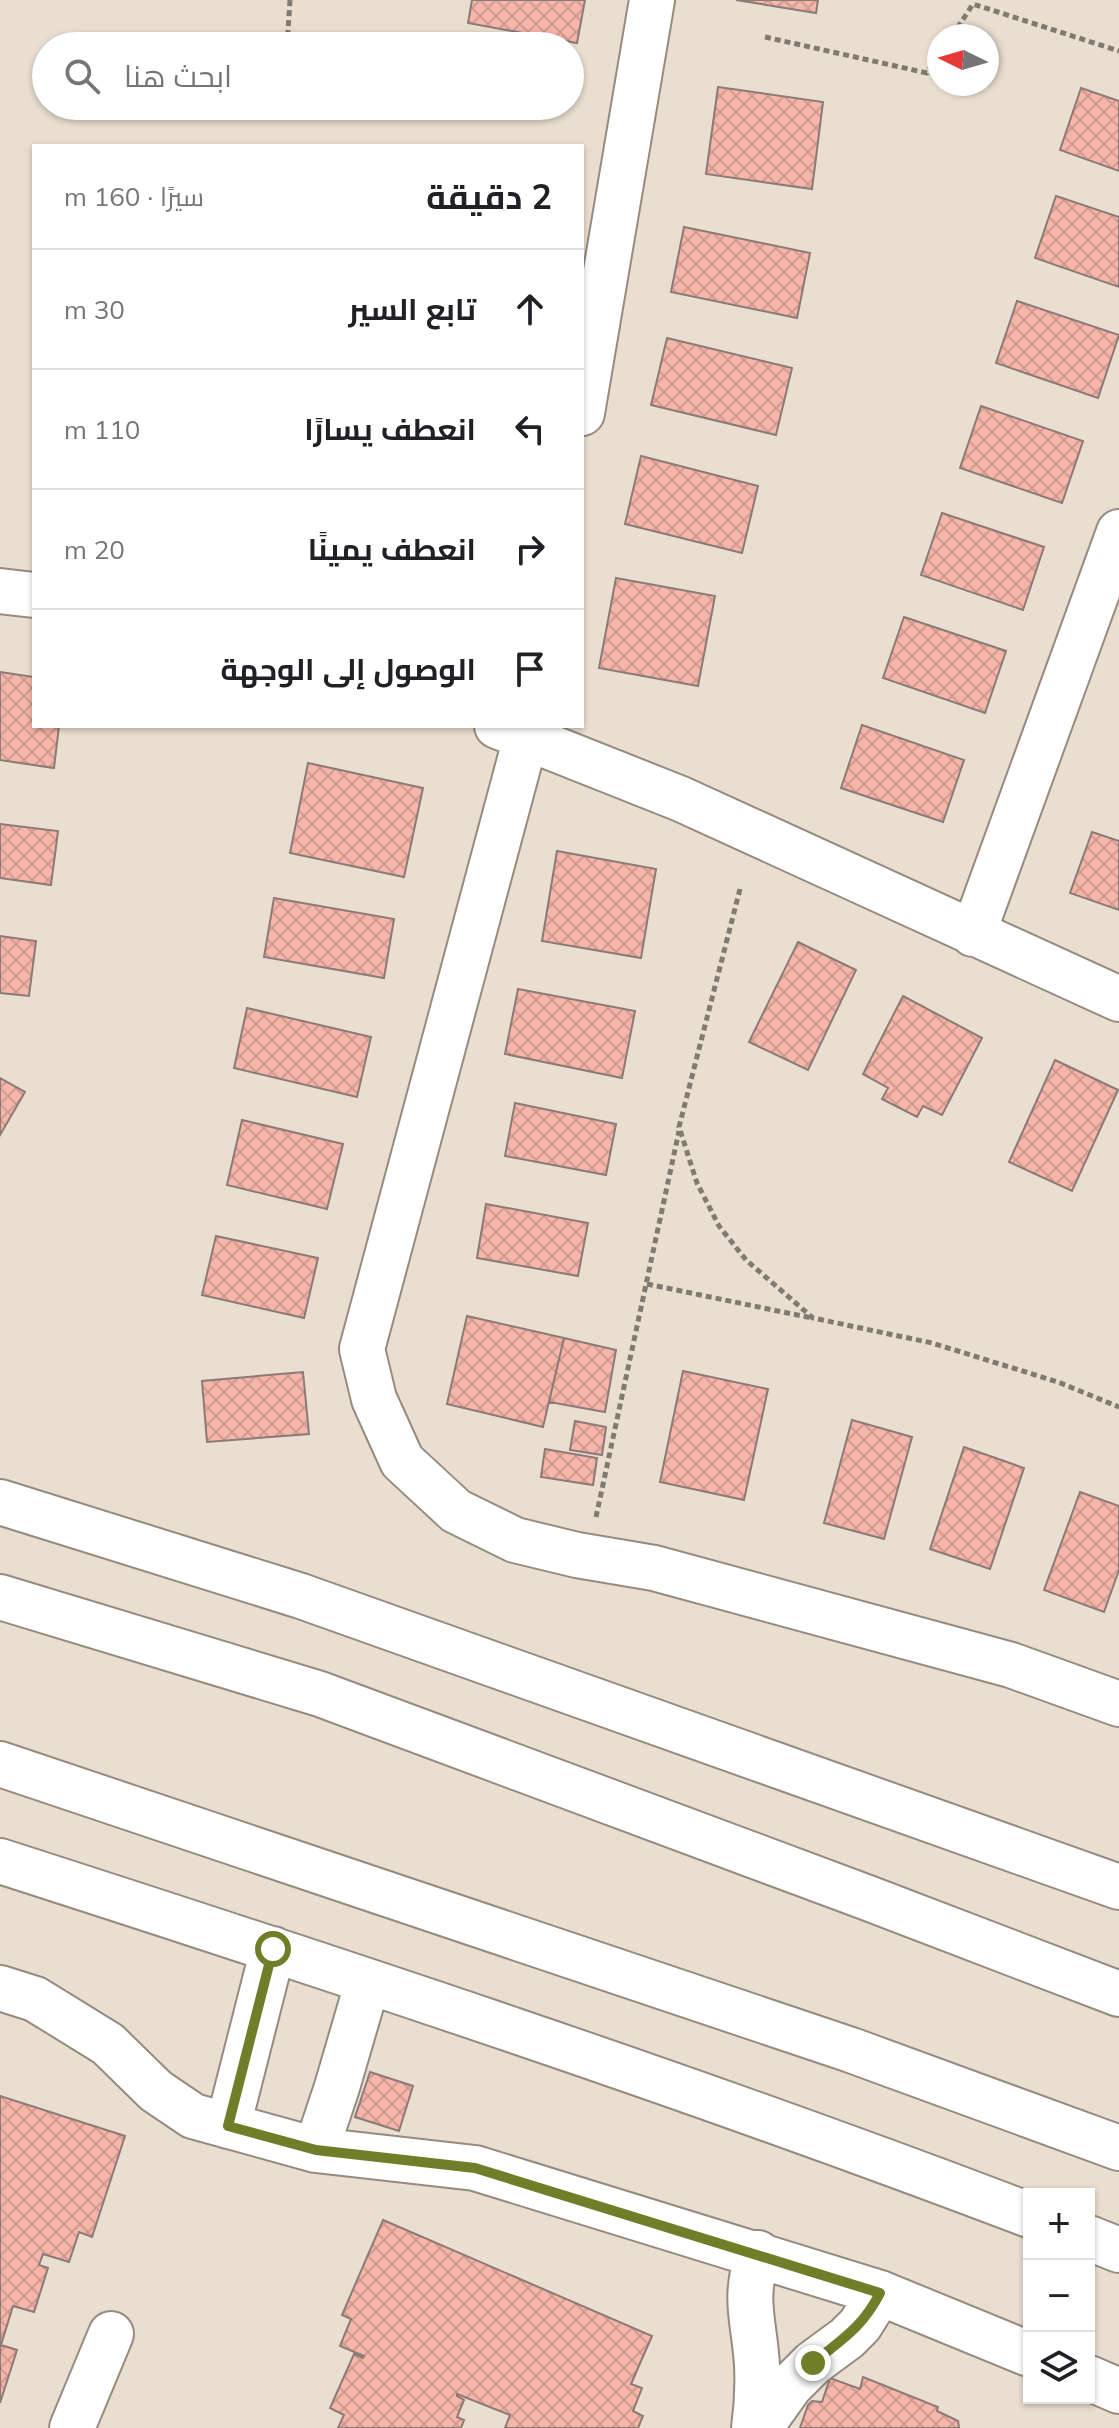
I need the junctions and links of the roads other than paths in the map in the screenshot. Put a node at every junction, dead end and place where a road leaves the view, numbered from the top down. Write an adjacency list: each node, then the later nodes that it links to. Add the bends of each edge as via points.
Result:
1 (652, 0): 2 (street)
2 (584, 401)
3 (1119, 532): 7 (street)
4 (0, 591): 5 (street)
5 (32, 595)
6 (518, 730): 7 (street); 11 (street, via 362,1349 374,1399 402,1461 456,1511 515,1540 654,1568 1011,1665)
7 (973, 934): 8 (street)
8 (1119, 999)
9 (0, 1502): 14 (street, via 301,1596)
10 (0, 1597): 18 (street, via 320,1694)
11 (1119, 1704)
12 (0, 1764): 20 (street, via 836,2045)
13 (0, 1861): 15 (street)
14 (1119, 1887)
15 (273, 1949): 16 (street); 19 (street)
16 (368, 1981): 21 (street); 22 (street)
17 (0, 1988): 19 (street, via 35,1999 108,2044 156,2091 193,2116)
18 (1119, 1994)
19 (228, 2126): 21 (street)
20 (1119, 2148)
21 (316, 2150): 25 (street, via 475,2168)
22 (1023, 2213)
23 (1095, 2240): 24 (street)
24 (1119, 2250)
25 (758, 2253): 26 (street); 32 (street, via 749,2292)
26 (880, 2293): 28 (street); 32 (street, via 860,2325 790,2386)
27 (111, 2334): 31 (street)
28 (1023, 2352)
29 (1095, 2381): 30 (street)
30 (1119, 2391)
31 (72, 2428)
32 (757, 2428)

